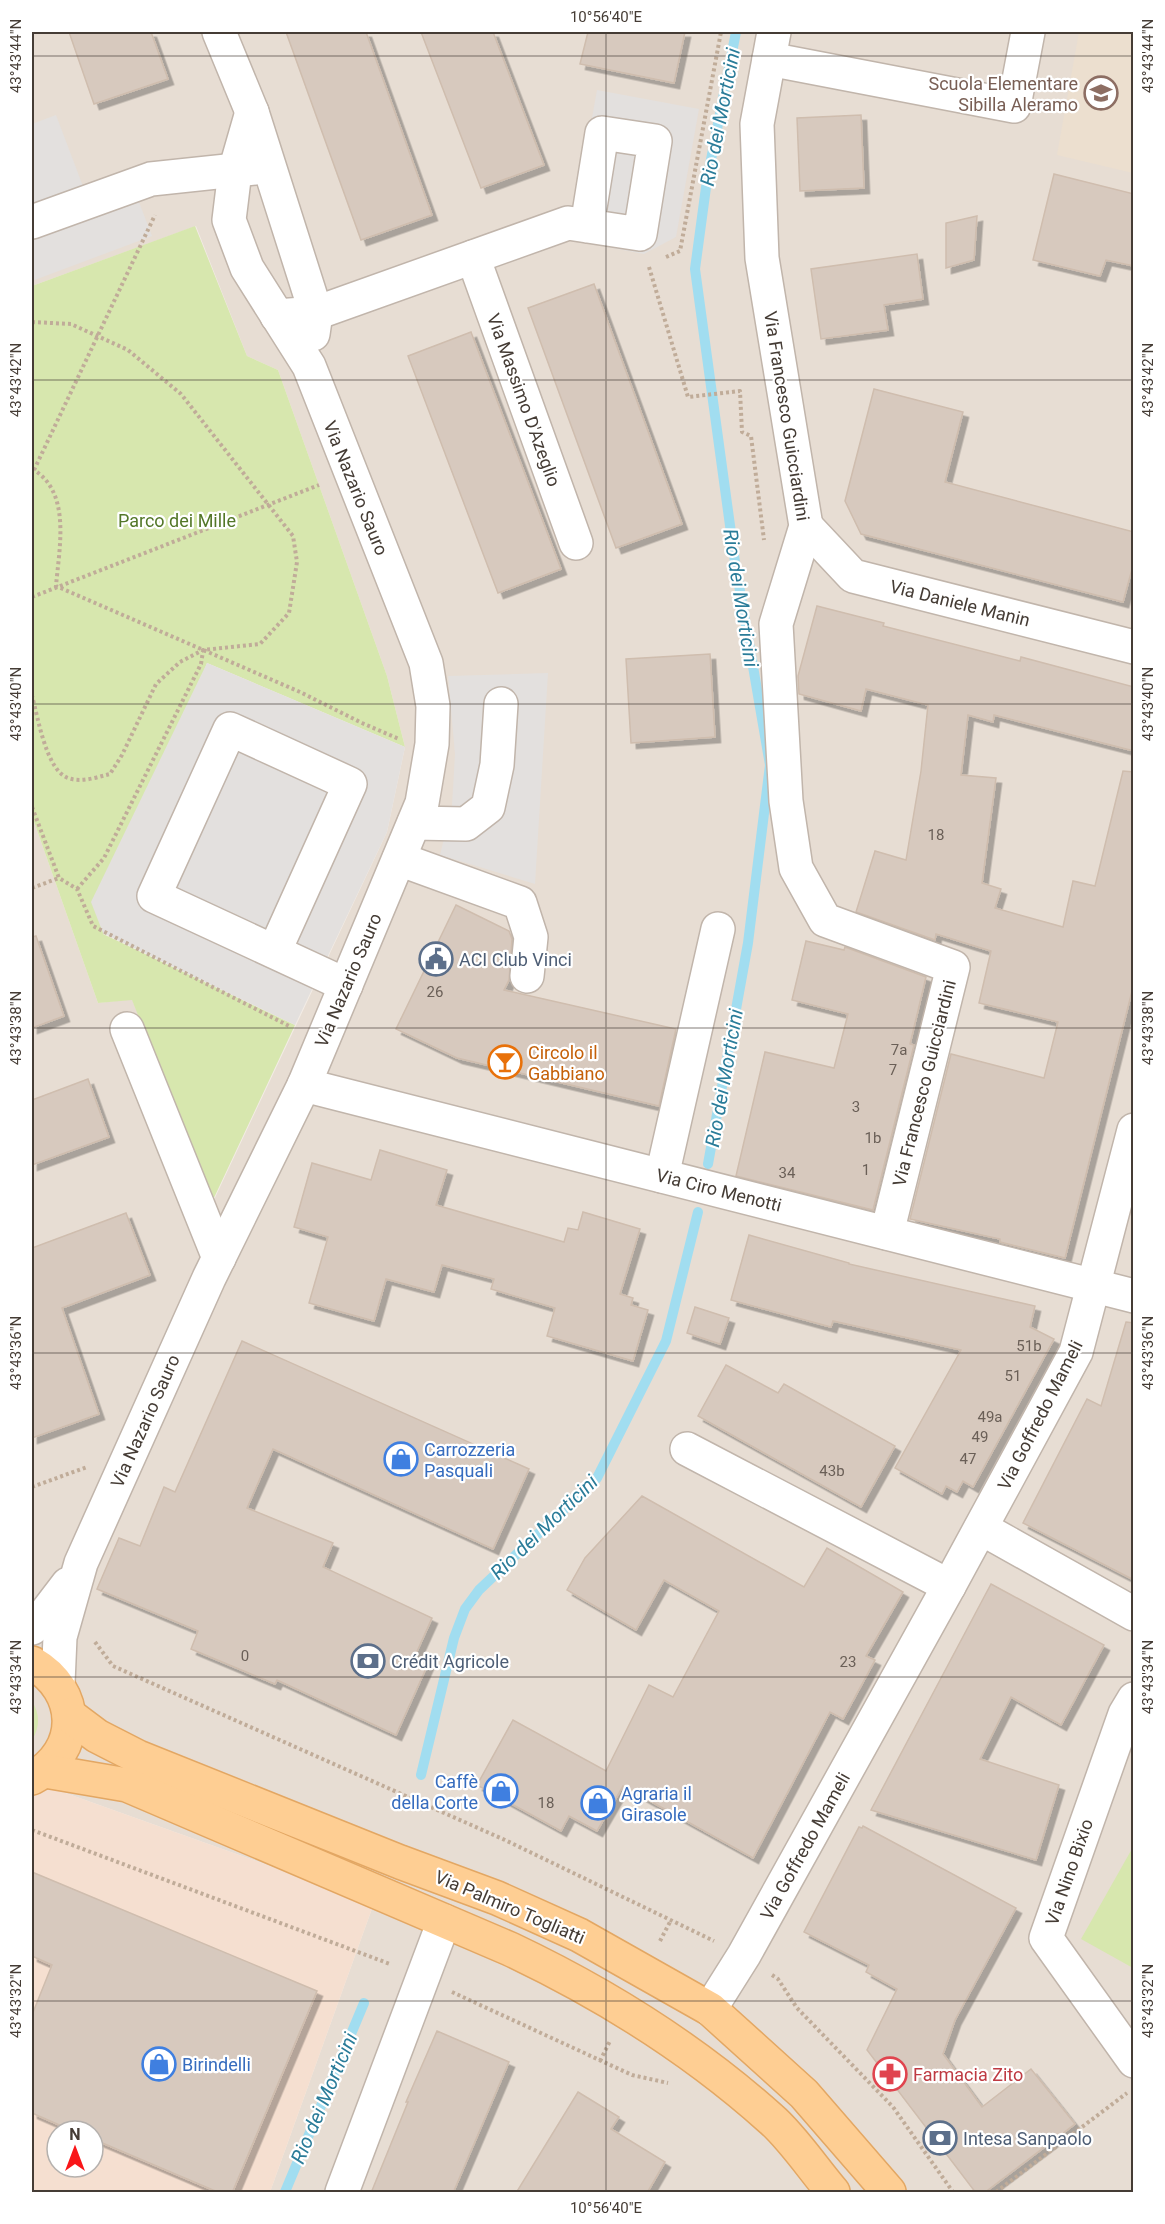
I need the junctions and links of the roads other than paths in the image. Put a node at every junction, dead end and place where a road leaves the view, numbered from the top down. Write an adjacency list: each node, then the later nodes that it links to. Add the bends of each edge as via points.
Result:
1 (219, 32): 4 (street, Via Nazario Sauro)
2 (1028, 32): 3 (street, via 1014,106)
3 (771, 45): 13 (street, Via Francesco Guicciardini, via 757,124 762,258)
4 (252, 112): 5 (street, Via Nazario Sauro); 6 (street, Via Nazario Sauro)
5 (269, 166): 6 (street); 10 (street, Via Nazario Sauro)
6 (235, 171): 7 (street, via 151,179); 11 (street, Via Nazario Sauro, via 229,220 248,268)
7 (32, 222)
8 (587, 226): 8 (street, via 644,249 655,141 602,133); 9 (street, via 568,223)
9 (473, 257): 10 (street); 14 (street, Via Massimo D'Azeglio)
10 (316, 313): 11 (street); 12 (street, Via Nazario Sauro)
11 (277, 316): 12 (street, Via Nazario Sauro)
12 (309, 366): 17 (street, Via Nazario Sauro, via 426,663 433,706 432,744 422,803)
13 (806, 526): 15 (street, Via Daniele Manin, via 853,576); 27 (street, Via Francesco Guicciardini, via 776,624 786,801 796,868 825,920 953,967)
14 (576, 543)
15 (1134, 647)
16 (501, 704): 17 (street, via 497,765 488,807 466,824)
17 (414, 823): 18 (street, Via Nazario Sauro)
18 (399, 859): 21 (street, via 520,903 531,937); 22 (street, Via Nazario Sauro)
19 (718, 929): 26 (street)
20 (275, 950): 20 (street, via 350,784 230,729 154,896); 22 (street)
21 (527, 976)
22 (346, 985): 24 (street, Via Nazario Sauro)
23 (127, 1029): 28 (street)
24 (304, 1084): 26 (street, Via Ciro Menotti); 28 (street, Via Nazario Sauro)
25 (1134, 1130): 29 (street, Via Goffredo Mameli)
26 (662, 1176): 27 (street, Via Ciro Menotti)
27 (887, 1233): 29 (street, Via Ciro Menotti)
28 (219, 1258): 33 (street, Via Nazario Sauro)
29 (1094, 1286): 30 (street, Via Ciro Menotti); 32 (street, Via Goffredo Mameli, via 1076,1352)
30 (1134, 1296)
31 (687, 1449): 34 (street)
32 (981, 1528): 34 (street, Via Goffredo Mameli); 35 (street)
33 (76, 1574): 36 (street, Via Nazario Sauro); 38 (street, Via Nazario Sauro, via 60,1637)
34 (950, 1586): 43 (street, Via Goffredo Mameli)
35 (1134, 1614)
36 (32, 1628)
37 (32, 1663): 38 (main road)
38 (57, 1683): 40 (main road, via 66,1698)
39 (1134, 1699): 44 (street, Via Nino Bixio, via 1125,1714 1046,1938)
40 (69, 1715): 41 (main road, via 68,1736 60,1755); 43 (main road, Via Palmiro Togliatti, via 97,1736 138,1757 497,1898 579,1935)
41 (38, 1774): 42 (main road, via 127,1785)
42 (444, 1921): 45 (street); 46 (main road, via 562,1974 626,2010 681,2048 773,2120)
43 (710, 2009): 47 (main road, Via Palmiro Togliatti, via 804,2094)
44 (1134, 2061)
45 (342, 2193)
46 (833, 2193)
47 (889, 2193)

